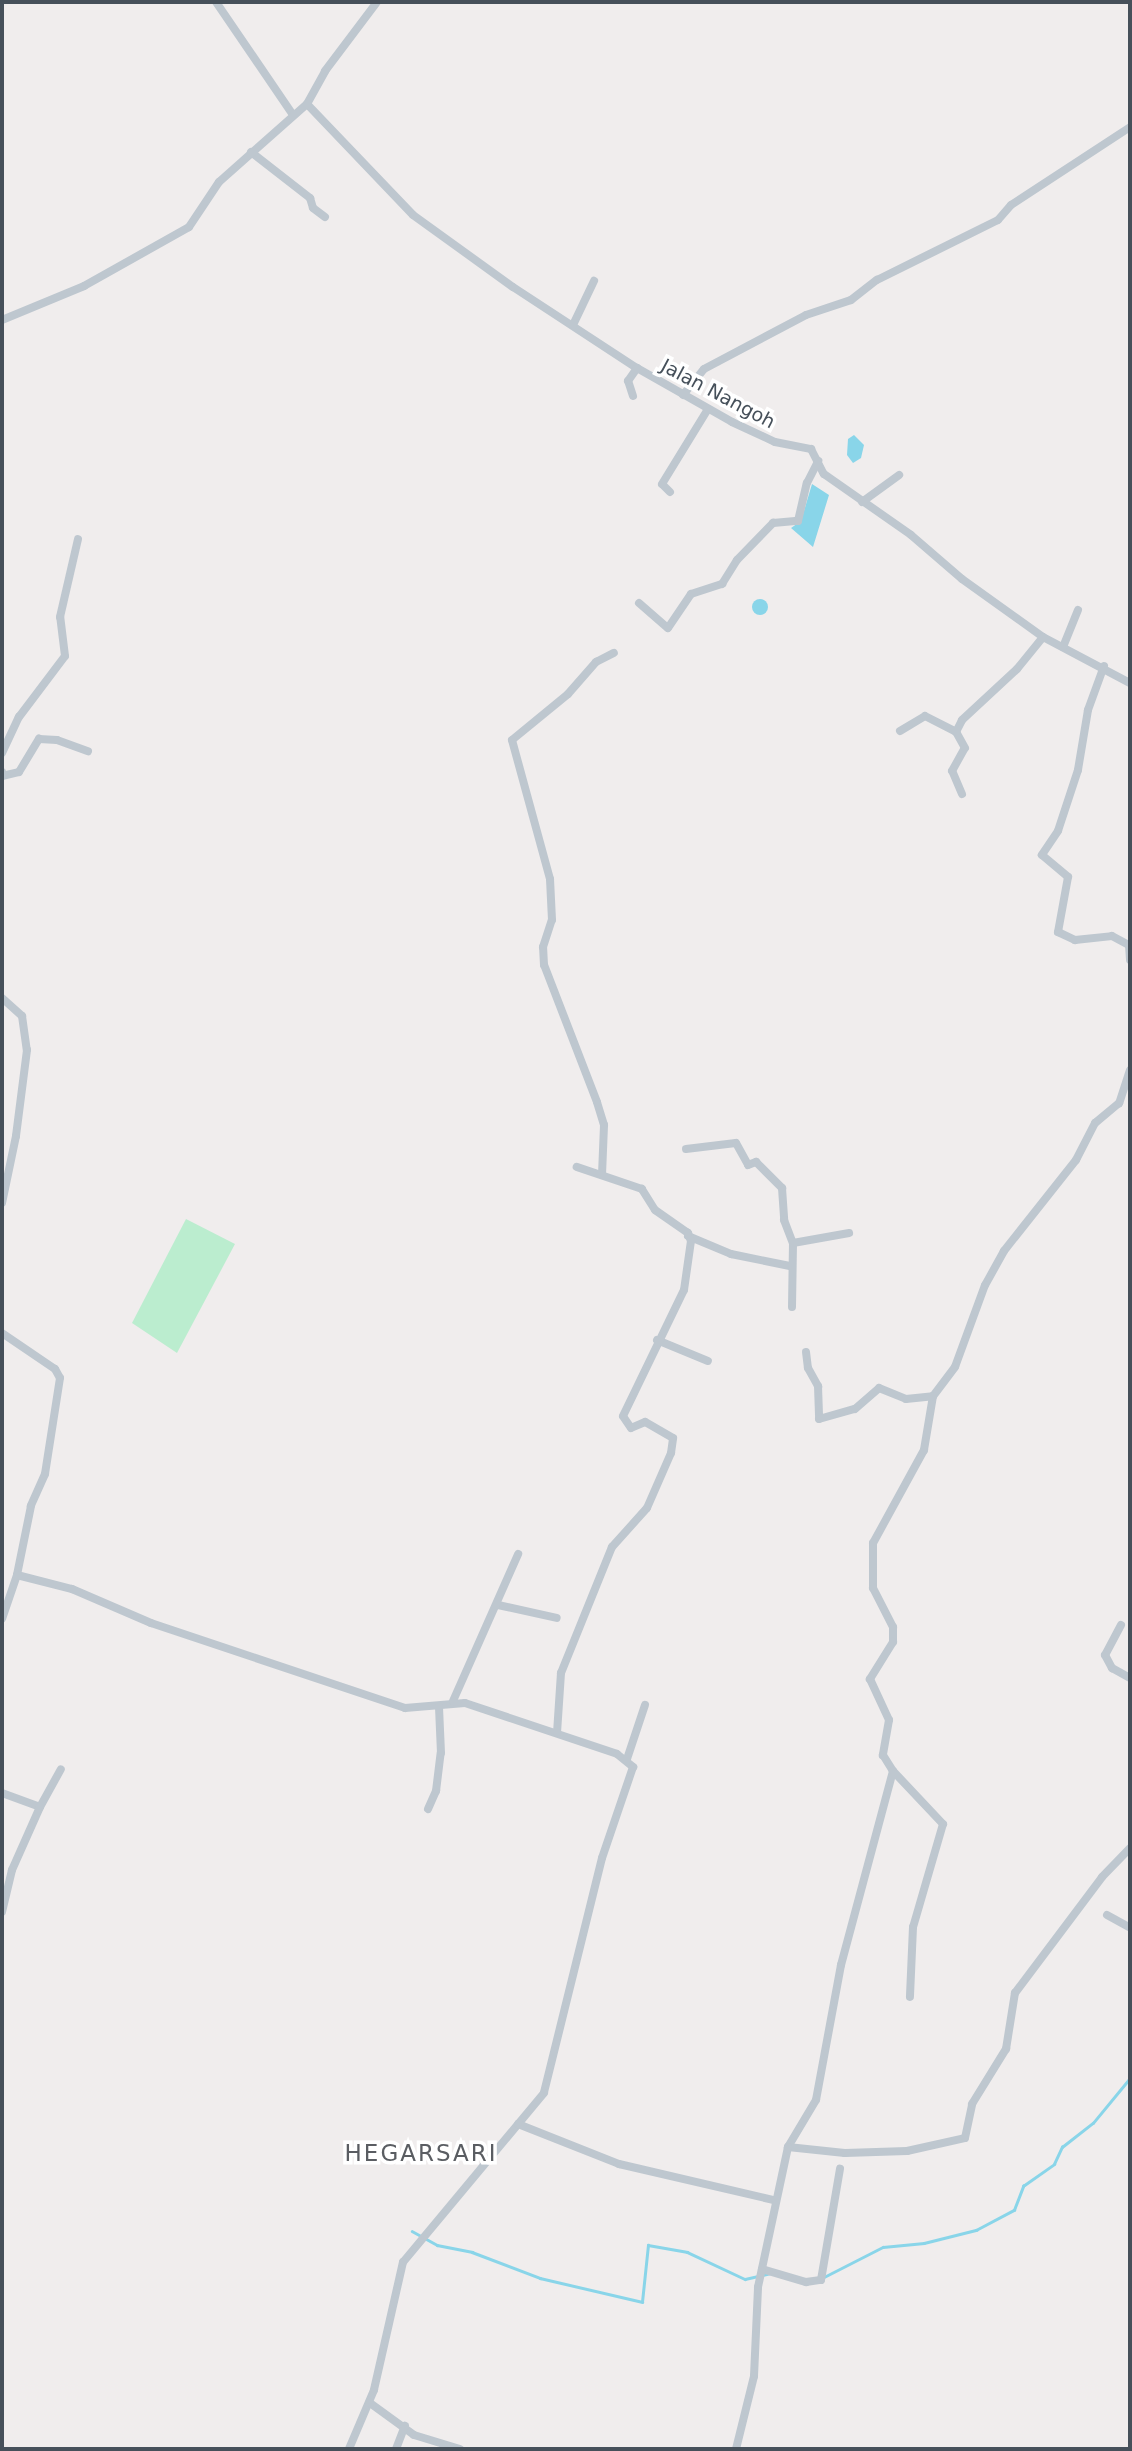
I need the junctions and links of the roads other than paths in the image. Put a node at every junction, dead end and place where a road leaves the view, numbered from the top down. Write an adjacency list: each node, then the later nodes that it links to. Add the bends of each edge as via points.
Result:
1 (216, 2): 4 (street)
2 (377, 2): 3 (street, via 325,71)
3 (307, 104): 4 (street); 10 (street, Jalan Nangoh, via 413,215)
4 (293, 115): 6 (street)
5 (1130, 127): 12 (street, via 1011,205 998,220 877,280 851,300 806,315 704,369)
6 (251, 152): 7 (street, via 310,198 313,208); 9 (street, via 219,182 198,217 171,240 84,286)
7 (325, 216)
8 (594, 281): 10 (street)
9 (2, 320)
10 (573, 325): 11 (street, Jalan Nangoh)
11 (637, 368): 12 (street, Jalan Nangoh); 13 (street, via 628,382)
12 (683, 395): 14 (street, Jalan Nangoh)
13 (633, 397)
14 (708, 409): 15 (street, Jalan Nangoh, via 775,442 811,449); 17 (street, via 663,484)
15 (818, 461): 18 (street, Jalan Nangoh, via 824,474); 20 (street, via 798,521 773,523 737,560 722,584 691,594 668,628)
16 (899, 475): 18 (street)
17 (670, 492)
18 (862, 502): 22 (street, Jalan Nangoh)
19 (78, 539): 30 (street, via 60,617 65,656 19,717)
20 (639, 603)
21 (1078, 610): 23 (street)
22 (1043, 636): 23 (street, Jalan Nangoh); 28 (street, via 1017,669 966,713)
23 (1063, 647): 25 (street, Jalan Nangoh)
24 (614, 653): 38 (street, via 596,662 568,694 512,740 550,879 552,920 543,947 544,965 600,1114)
25 (1104, 666): 26 (street, Jalan Nangoh); 33 (street, via 1088,710 1070,795 1055,838 1042,855 1068,877 1060,934 1075,940 1112,936 1129,945)
26 (1130, 682)
27 (900, 731): 28 (street, via 925,716)
28 (956, 732): 32 (street, via 965,744 952,771)
29 (88, 751): 31 (street, via 39,739 19,772 2,776)
30 (2, 754)
31 (2, 772)
32 (962, 794)
33 (1130, 960)
34 (2, 998): 39 (street, via 22,1016 26,1050)
35 (1130, 1070): 49 (street, via 1119,1103 1095,1123 1076,1160 1004,1251 985,1285 955,1367)
36 (686, 1149): 42 (street, via 736,1143 748,1164 756,1161 782,1188 784,1220)
37 (577, 1167): 38 (street)
38 (602, 1175): 41 (street, via 642,1189 655,1210)
39 (2, 1203)
40 (849, 1233): 42 (street)
41 (688, 1236): 43 (street, via 731,1254); 46 (street, via 684,1290)
42 (793, 1243): 43 (street)
43 (790, 1266): 44 (street)
44 (792, 1307)
45 (2, 1333): 51 (street, via 55,1369 60,1378 47,1462 31,1506)
46 (657, 1340): 48 (street); 60 (street, via 623,1416 631,1428 645,1422 673,1438 671,1453 647,1508 612,1547 561,1673)
47 (806, 1352): 49 (street, via 818,1386 819,1419 855,1409 879,1388 906,1399)
48 (708, 1361)
49 (933, 1396): 63 (street, via 924,1450 871,1554 877,1601 893,1627 889,1653 870,1679 889,1720 883,1755)
50 (518, 1554): 52 (street)
51 (17, 1575): 54 (street); 59 (street, via 72,1589 151,1623 405,1708)
52 (498, 1605): 53 (street); 57 (street)
53 (557, 1618)
54 (2, 1619)
55 (1121, 1625): 56 (street, via 1105,1655 1112,1668)
56 (1130, 1678)
57 (453, 1701): 59 (street); 60 (street)
58 (645, 1705): 61 (street)
59 (439, 1707): 66 (street, via 441,1753 436,1791)
60 (557, 1733): 61 (street)
61 (627, 1759): 72 (street, via 633,1767 629,1785 603,1858 550,2080)
62 (61, 1769): 65 (street)
63 (893, 1771): 71 (street, via 943,1824 913,1927); 73 (street, via 852,1917 816,2101)
64 (2, 1793): 65 (street)
65 (40, 1807): 68 (street, via 12,1870)
66 (428, 1809)
67 (1130, 1848): 73 (street, via 1018,1987 1011,2001 1006,2049 972,2104 965,2138 906,2151 845,2153)
68 (2, 1912)
69 (1107, 1915): 70 (street)
70 (1130, 1928)
71 (910, 1997)
72 (518, 2124): 75 (street, via 619,2164); 77 (street, via 403,2262)
73 (788, 2147): 75 (street)
74 (840, 2169): 76 (street, via 821,2280 813,2283)
75 (774, 2200): 76 (street)
76 (762, 2270): 82 (street, via 754,2376)
77 (370, 2403): 78 (street); 79 (street)
78 (405, 2426): 80 (street); 81 (street, via 420,2438 438,2439)
79 (349, 2449)
80 (396, 2449)
81 (460, 2449)
82 (736, 2449)

